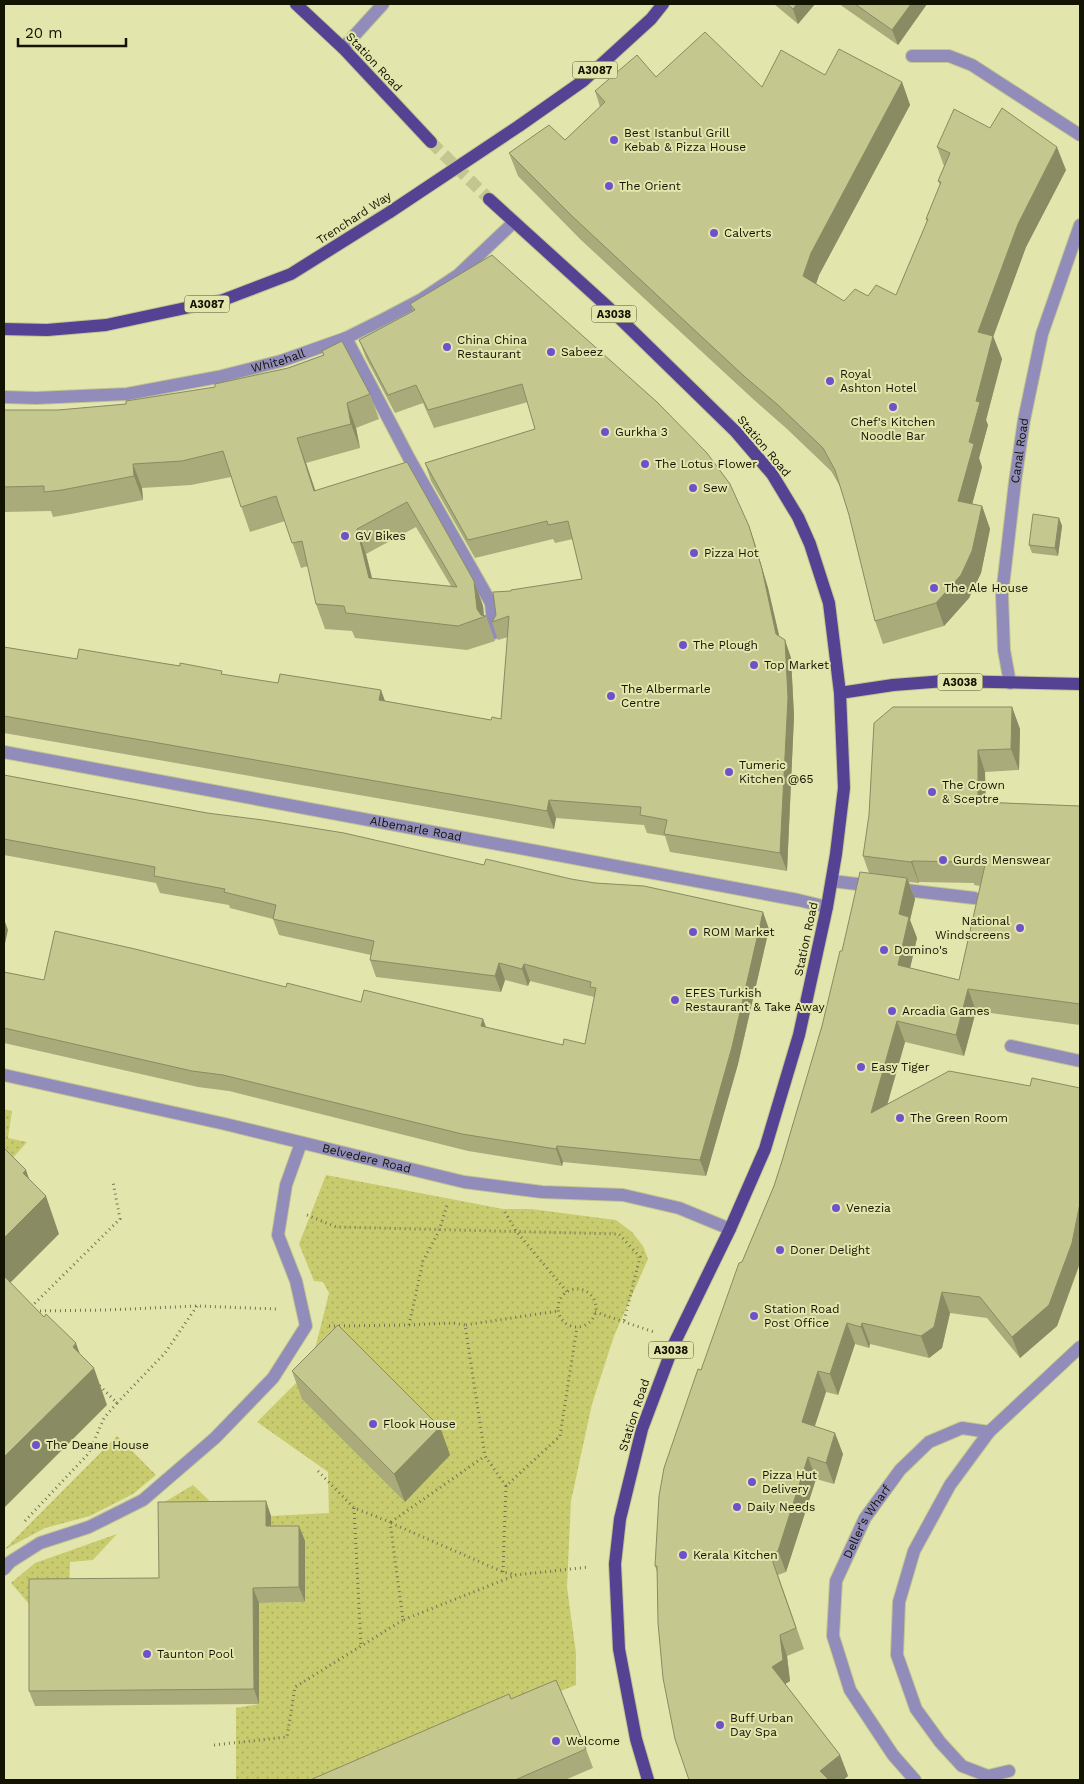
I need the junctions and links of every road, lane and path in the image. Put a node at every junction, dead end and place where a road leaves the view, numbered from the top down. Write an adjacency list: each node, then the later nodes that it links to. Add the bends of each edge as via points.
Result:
1 (296, 4): 4 (main road, Station Road)
2 (383, 4): 4 (street)
3 (663, 4): 11 (main road, Trenchard Way / A3087, bridge, via 651,19 582,81 390,212 291,274 223,300 106,325 46,330)
4 (343, 48): 7 (main road, Station Road)
5 (912, 56): 6 (street, via 950,56 972,65)
6 (1080, 135)
7 (430, 142)
8 (489, 199): 9 (main road, Station Road / A3038)
9 (514, 222): 12 (street, Whitehall, via 458,274 414,303); 17 (main road, Station Road / A3038, via 643,341 736,432 772,474 810,544 829,603)
10 (1080, 225): 15 (street, Canal Road, via 1042,334 1020,446 1002,595 1004,650)
11 (4, 329)
12 (346, 338): 13 (street, Whitehall, via 281,361 218,378 127,394); 14 (street, via 491,604)
13 (4, 397)
14 (494, 633)
15 (1010, 683): 16 (main road, A3038); 17 (main road, A3038, via 893,685)
16 (1080, 684)
17 (840, 693): 19 (main road, Station Road / A3038, via 844,788)
18 (4, 752): 21 (street, Albemarle Road)
19 (832, 881): 20 (street); 21 (main road, Station Road / A3038)
20 (974, 898)
21 (828, 907): 30 (main road, Station Road / A3038, via 799,1035 770,1133)
22 (1011, 1046): 23 (street)
23 (1080, 1061)
24 (4, 1075): 25 (street, Belvedere Road)
25 (301, 1143): 26 (street, Belvedere Road); 29 (street, via 286,1185)
26 (455, 1180): 28 (street, Belvedere Road); 31 (path)
27 (113, 1182): 34 (path, via 120,1219 27,1312)
28 (489, 1185): 30 (street, Belvedere Road, via 542,1192 623,1195 679,1208); 32 (path)
29 (283, 1205): 31 (path, via 336,1227); 35 (street, via 278,1235 296,1280)
30 (730, 1229): 43 (main road, Station Road / A3038)
31 (439, 1231): 32 (path); 39 (path, via 423,1261)
32 (516, 1231): 33 (path); 38 (path, via 619,1234 640,1257)
33 (567, 1292): 36 (path, via 558,1303); 37 (path, via 581,1290 588,1293 593,1298)
34 (197, 1306): 35 (path); 46 (path, via 165,1353)
35 (302, 1309): 41 (street)
36 (558, 1310): 40 (path); 42 (path, via 561,1319)
37 (595, 1312): 38 (path); 42 (path, via 589,1323)
38 (624, 1321): 43 (path, via 650,1329)
39 (409, 1325): 40 (path); 41 (path)
40 (465, 1325): 48 (path)
41 (306, 1326): 55 (street, via 273,1378 215,1438 143,1500 88,1527 40,1543)
42 (577, 1328): 50 (path, via 560,1436)
43 (674, 1344): 54 (main road, Station Road / A3038, via 642,1429 620,1518)
44 (1080, 1347): 47 (street)
45 (96, 1382): 46 (path)
46 (117, 1403): 52 (path, via 104,1418 89,1453)
47 (989, 1432): 61 (street, via 950,1485 914,1551 899,1602 896,1655 916,1709 962,1766 988,1776); 63 (street, Deller's Wharf, via 962,1428 929,1442 900,1470 865,1518 836,1581 833,1636 850,1690 893,1755)
48 (485, 1456): 50 (path); 53 (path)
49 (318, 1471): 51 (path)
50 (506, 1486): 56 (path)
51 (354, 1508): 53 (path); 59 (path)
52 (24, 1522)
53 (390, 1522): 56 (path); 58 (path)
54 (616, 1564): 57 (path); 62 (main road, Station Road / A3038, via 620,1648 636,1739)
55 (4, 1569)
56 (503, 1572): 57 (path)
57 (516, 1575): 58 (path)
58 (403, 1620): 59 (path)
59 (361, 1646): 60 (path, via 295,1688 287,1737)
60 (214, 1745)
61 (1009, 1771)
62 (648, 1780)
63 (915, 1780)

